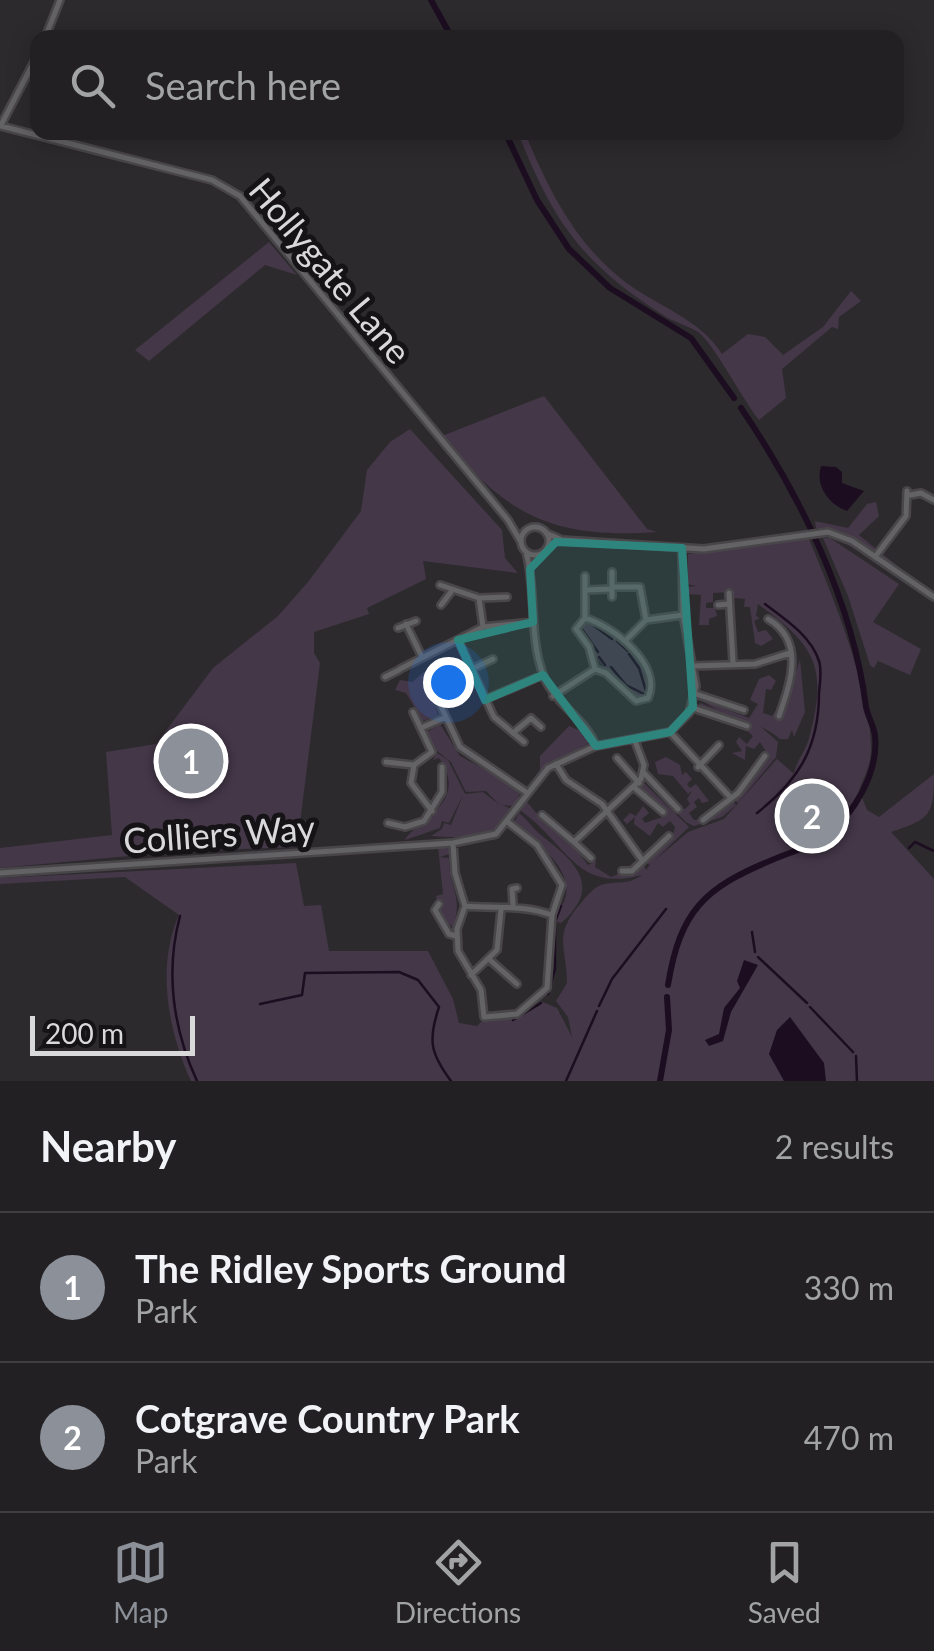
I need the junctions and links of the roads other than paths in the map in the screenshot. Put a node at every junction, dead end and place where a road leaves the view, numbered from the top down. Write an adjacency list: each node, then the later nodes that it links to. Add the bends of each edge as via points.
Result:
1 (60, 0): 2 (street)
2 (48, 30)
3 (30, 69): 4 (street)
4 (0, 126): 5 (street, Hollygate Lane)
5 (30, 134)
6 (55, 140): 8 (street, Hollygate Lane, via 212,180 240,196)
7 (934, 500): 16 (street, via 908,493 906,516)
8 (508, 520): 9 (street); 12 (street, Hollygate Lane)
9 (534, 528): 10 (street); 12 (street)
10 (546, 533): 11 (street); 14 (street)
11 (562, 540): 13 (street); 14 (street)
12 (521, 542): 15 (street)
13 (682, 548): 16 (street, via 811,532 844,537); 31 (street)
14 (544, 551): 15 (street); 17 (street)
15 (526, 552): 17 (street)
16 (875, 557): 26 (street)
17 (530, 568): 36 (street)
18 (612, 572): 21 (street)
19 (584, 576): 23 (street)
20 (440, 586): 22 (street)
21 (612, 591): 23 (street); 34 (street, via 640,588)
22 (452, 592): 27 (street); 29 (street)
23 (585, 593): 32 (street)
24 (729, 593): 28 (street)
25 (507, 597): 27 (street)
26 (934, 597)
27 (480, 598): 38 (street)
28 (729, 604): 30 (street); 45 (street)
29 (442, 605)
30 (718, 605)
31 (683, 615): 34 (street); 46 (street)
32 (585, 618): 41 (street); 48 (street, via 576,630)
33 (768, 619): 42 (street, via 784,632)
34 (646, 620): 41 (street)
35 (416, 621): 37 (street)
36 (532, 622): 38 (street); 49 (street)
37 (406, 624): 39 (street); 43 (street)
38 (483, 627): 40 (street)
39 (398, 628)
40 (458, 640): 43 (street); 47 (street)
41 (626, 640): 48 (street, via 644,662 648,698 636,701)
42 (790, 653): 45 (street, via 754,664); 58 (street, via 795,667)
43 (422, 657): 50 (street)
44 (493, 659): 47 (street)
45 (733, 662): 46 (street)
46 (692, 666): 52 (street)
47 (472, 669): 54 (street)
48 (595, 669): 53 (street)
49 (543, 675): 53 (street); 54 (street)
50 (385, 677)
51 (431, 685): 59 (street)
52 (696, 694): 55 (street); 56 (street)
53 (553, 696): 68 (street)
54 (485, 700): 64 (street)
55 (693, 708): 60 (street); 63 (street)
56 (744, 710)
57 (413, 712): 62 (street)
58 (779, 716)
59 (446, 717): 62 (street); 78 (street, via 465,753)
60 (747, 726)
61 (541, 727): 64 (street, via 531,718)
62 (422, 728): 73 (street, via 432,752)
63 (670, 732): 65 (street); 75 (street)
64 (513, 733): 66 (street)
65 (635, 741): 68 (street); 76 (street)
66 (524, 742)
67 (719, 745): 75 (street)
68 (596, 746): 72 (street)
69 (765, 756): 79 (street)
70 (617, 758): 77 (street)
71 (386, 762): 73 (street)
72 (556, 764): 78 (street); 81 (street, via 566,780)
73 (414, 765): 83 (street, via 412,786)
74 (442, 767): 83 (street, via 442,792)
75 (698, 767): 79 (street)
76 (644, 773): 77 (street); 80 (street)
77 (637, 785): 81 (street); 82 (street)
78 (526, 792): 87 (street)
79 (731, 798): 85 (street)
80 (678, 808)
81 (608, 811): 89 (street); 92 (street)
82 (664, 812)
83 (430, 813): 86 (street, via 414,826)
84 (542, 814): 89 (street)
85 (703, 820)
86 (388, 823)
87 (509, 823): 90 (street, via 488,838); 100 (street, via 558,876 561,894)
88 (669, 836): 92 (street)
89 (574, 842): 91 (street)
90 (453, 843): 94 (street, Colliers Way); 98 (street)
91 (592, 858)
92 (642, 860): 93 (street)
93 (622, 871)
94 (0, 873)
95 (517, 888): 97 (street)
96 (439, 904): 101 (street, via 435,910)
97 (513, 904): 99 (street); 100 (street)
98 (465, 906): 99 (street); 101 (street)
99 (501, 909): 102 (street, via 500,944)
100 (552, 915): 103 (street, via 549,982 529,1007 503,1018 484,1017 481,990)
101 (456, 936): 103 (street)
102 (489, 960): 103 (street); 104 (street)
103 (471, 975)
104 (517, 984)

